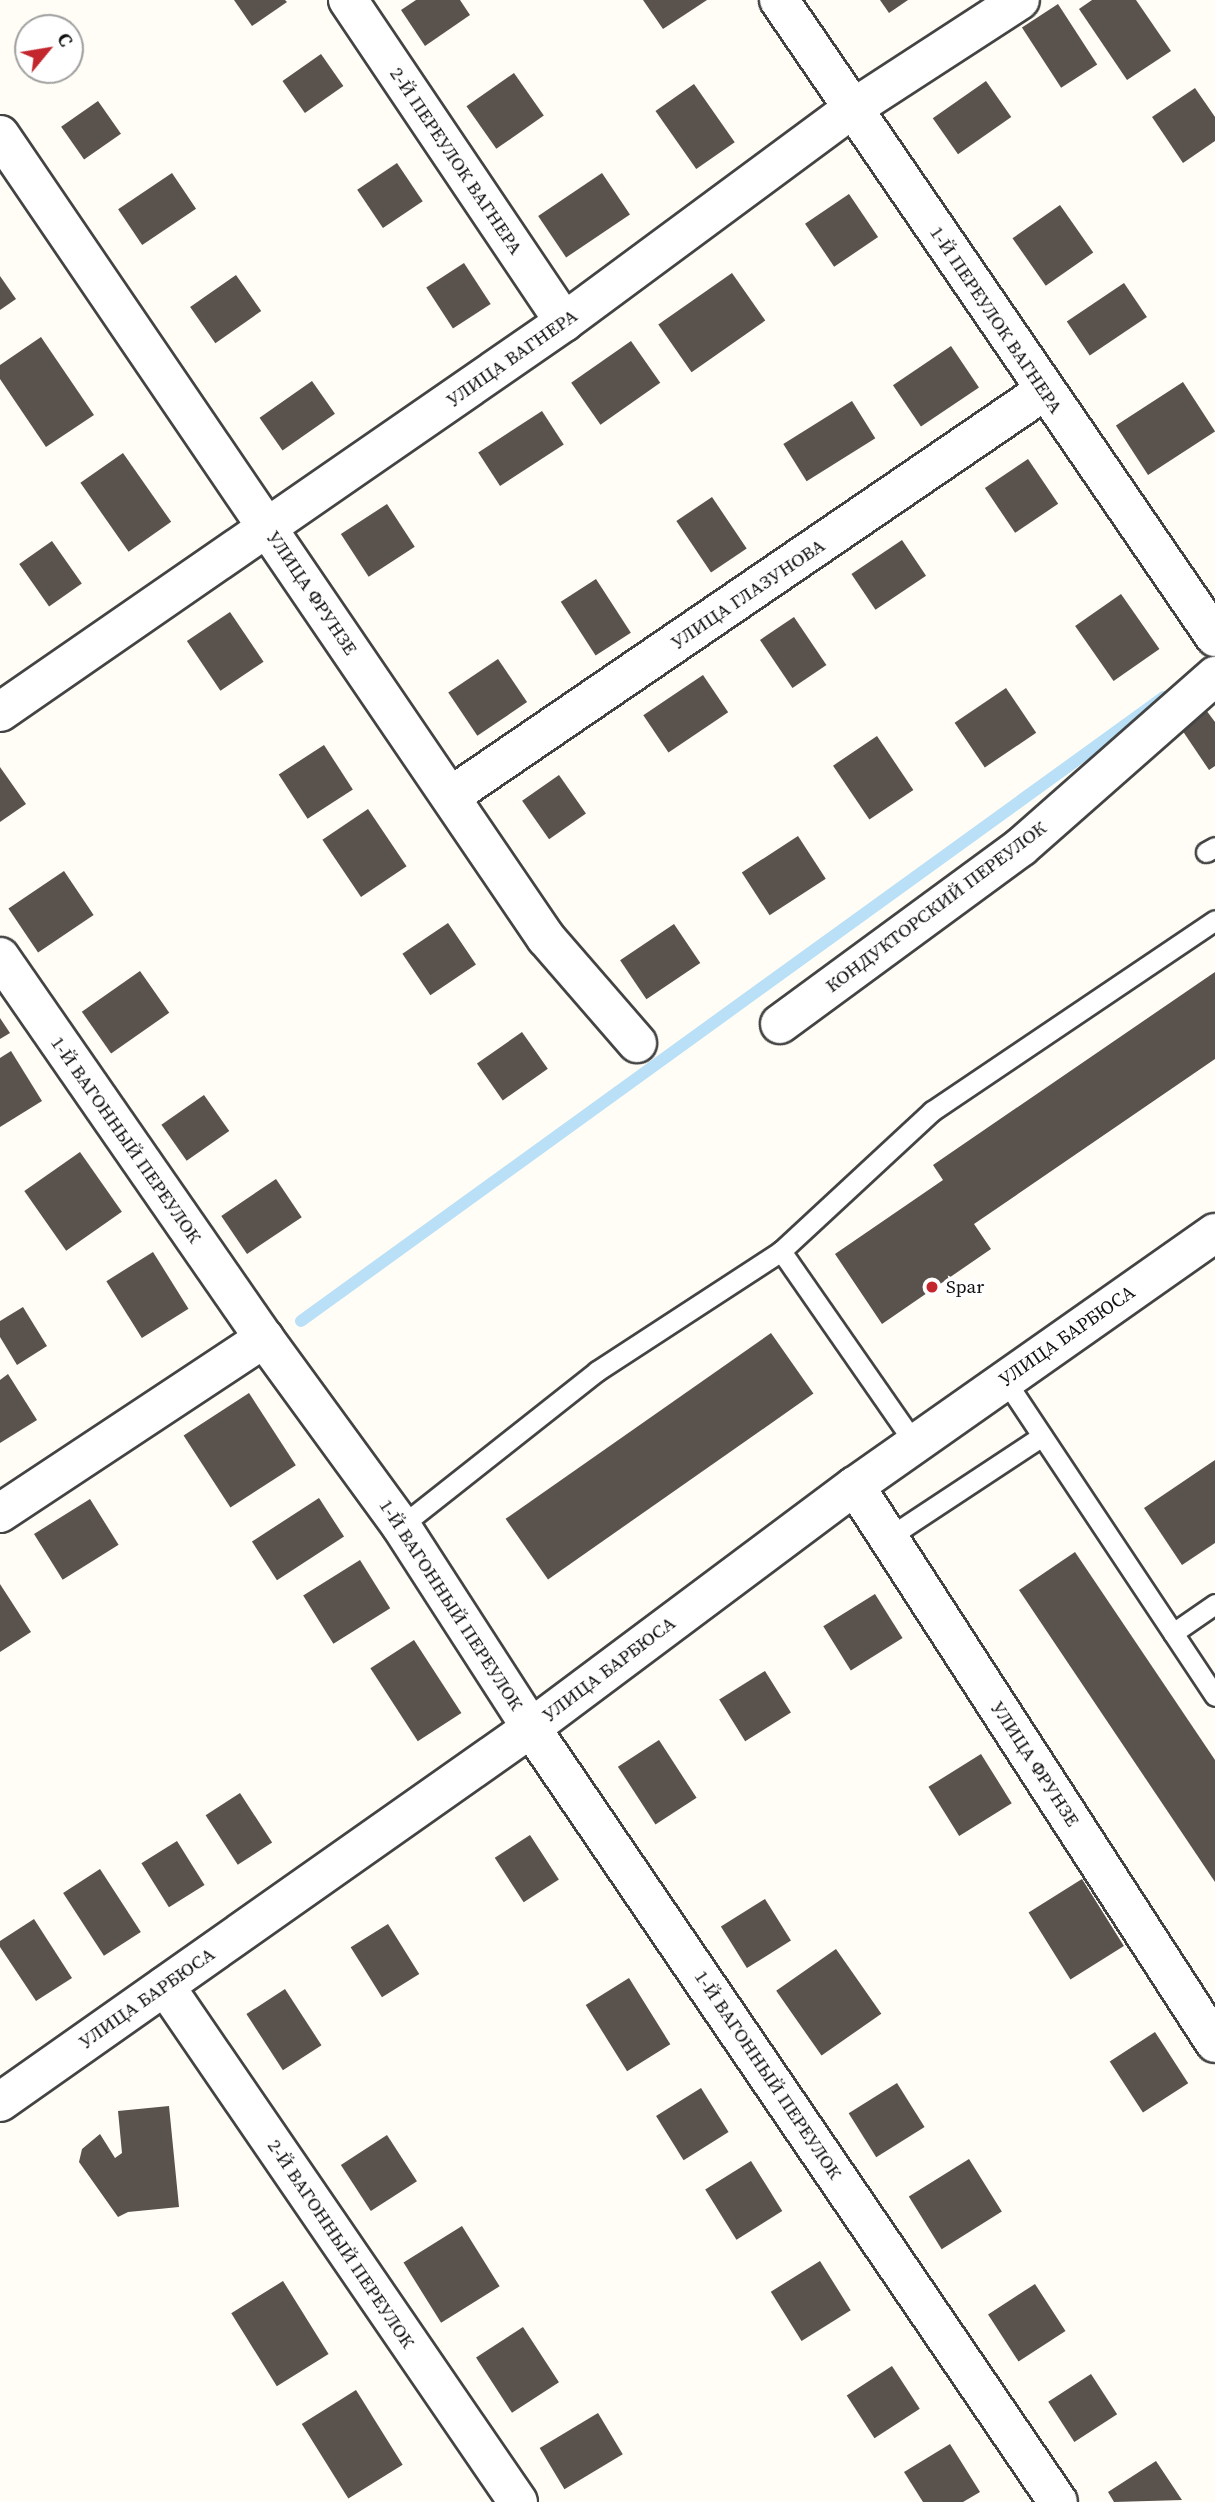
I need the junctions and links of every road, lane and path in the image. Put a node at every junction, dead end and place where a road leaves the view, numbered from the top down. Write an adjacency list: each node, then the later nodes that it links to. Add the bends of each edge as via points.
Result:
1 (348, 0): 6 (street, 2-Й ПЕРЕУЛОК ВАГНЕРА)
2 (779, 0): 4 (street, 1-Й ПЕРЕУЛОК ВАГНЕРА)
3 (1020, 0): 4 (street, УЛИЦА ВАГНЕРА)
4 (852, 109): 6 (street, УЛИЦА ВАГНЕРА); 7 (street, 1-Й ПЕРЕУЛОК ВАГНЕРА)
5 (0, 135): 8 (street, УЛИЦА ФРУНЗЕ)
6 (565, 322): 8 (street, УЛИЦА ВАГНЕРА)
7 (1044, 391): 9 (street, 1-Й ПЕРЕУЛОК ВАГНЕРА); 12 (street, УЛИЦА ГЛАЗУНОВА)
8 (268, 528): 11 (street, УЛИЦА ВАГНЕРА); 12 (street, УЛИЦА ФРУНЗЕ)
9 (1215, 638)
10 (1215, 676): 15 (street, КОНДУКТОРСКИЙ ПЕРЕУЛОК, via 1021,847)
11 (0, 712)
12 (451, 796): 16 (street, УЛИЦА ФРУНЗЕ, via 545,938)
13 (1215, 920): 18 (lane, via 932,1111)
14 (0, 957): 19 (street, 1-Й ВАГОННЫЙ ПЕРЕУЛОК)
15 (780, 1024)
16 (637, 1043)
17 (1215, 1233): 20 (street, УЛИЦА БАРБЮСА)
18 (781, 1251): 22 (lane); 25 (lane, via 597,1371)
19 (264, 1338): 24 (street); 25 (street, 1-Й ВАГОННЫЙ ПЕРЕУЛОК)
20 (1005, 1380): 21 (lane); 22 (street, УЛИЦА БАРБЮСА)
21 (1041, 1436): 26 (lane); 28 (lane)
22 (915, 1444): 23 (street, УЛИЦА БАРБЮСА)
23 (855, 1486): 26 (street, УЛИЦА ФРУНЗЕ); 30 (street, УЛИЦА БАРБЮСА)
24 (0, 1513)
25 (401, 1526): 30 (street, 1-Й ВАГОННЫЙ ПЕРЕУЛОК)
26 (889, 1537): 32 (street, УЛИЦА ФРУНЗЕ)
27 (1215, 1604): 28 (lane)
28 (1173, 1633): 29 (lane)
29 (1215, 1696)
30 (531, 1728): 31 (street, УЛИЦА БАРБЮСА); 35 (street, 1-Й ВАГОННЫЙ ПЕРЕУЛОК)
31 (165, 1986): 33 (street, УЛИЦА БАРБЮСА); 34 (street, 2-Й ВАГОННЫЙ ПЕРЕУЛОК)
32 (1215, 2043)
33 (0, 2102)
34 (518, 2502)
35 (1058, 2502)

